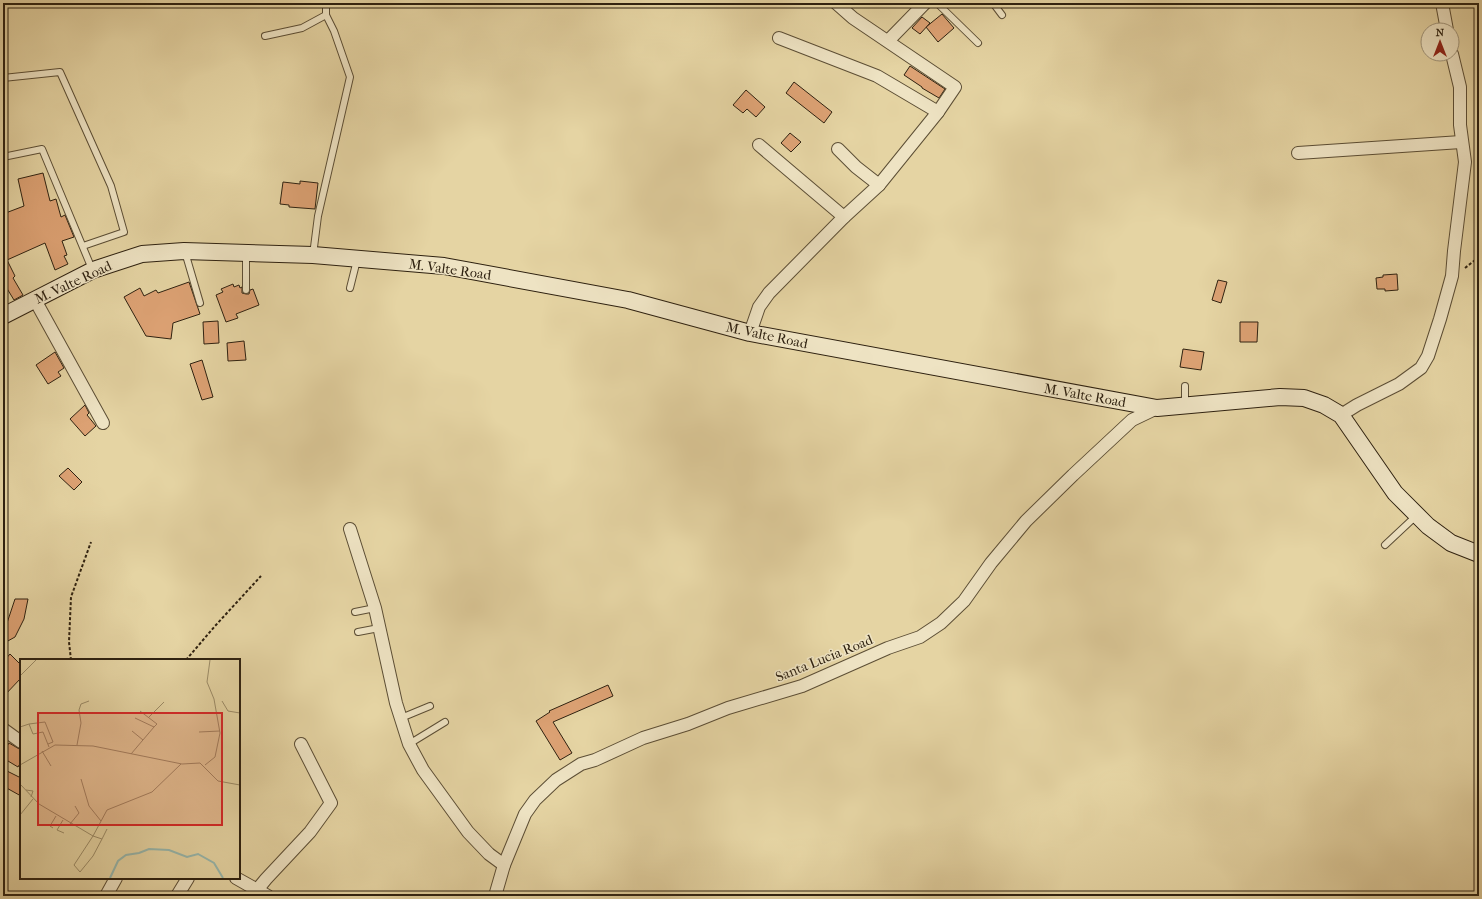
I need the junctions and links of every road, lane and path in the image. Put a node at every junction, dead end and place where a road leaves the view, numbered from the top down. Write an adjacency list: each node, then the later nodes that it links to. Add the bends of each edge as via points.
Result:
1 (326, 3): 7 (lane)
2 (836, 3): 12 (street, via 853,18)
3 (926, 3): 12 (street)
4 (937, 3): 13 (lane)
5 (993, 3): 8 (lane)
6 (1442, 3): 9 (street)
7 (326, 15): 10 (lane, via 302,28); 27 (lane, via 350,77 318,216)
8 (1002, 16)
9 (1446, 22)
10 (266, 36)
11 (779, 38): 16 (street, via 877,76)
12 (888, 41): 16 (street, via 955,87)
13 (978, 43)
14 (1454, 62): 17 (street, via 1460,87)
15 (3, 78): 24 (lane, via 60,72 111,186 124,232)
16 (938, 112): 22 (street)
17 (1461, 142): 20 (street); 31 (street, via 1465,162)
18 (759, 145): 23 (street)
19 (838, 149): 22 (street)
20 (1298, 153)
21 (3, 157): 24 (lane, via 42,149)
22 (879, 185): 23 (street)
23 (844, 217): 37 (street, via 769,293 759,308)
24 (83, 246): 30 (lane)
25 (184, 251): 26 (main road, M. Valte Road); 30 (main road, M. Valte Road, via 142,254); 35 (lane)
26 (246, 252): 27 (main road, M. Valte Road); 33 (lane)
27 (313, 255): 29 (main road, M. Valte Road)
28 (1479, 257): 31 (path)
29 (358, 258): 32 (lane); 37 (main road, M. Valte Road, via 444,266 620,298)
30 (93, 270): 34 (main road, M. Valte Road)
31 (1452, 276): 41 (street, via 1432,344 1421,368 1399,384)
32 (350, 288)
33 (246, 290)
34 (35, 300): 36 (main road, M. Valte Road); 42 (street)
35 (200, 303)
36 (3, 316)
37 (750, 333): 40 (main road, M. Valte Road)
38 (1185, 386): 39 (lane)
39 (1186, 406): 40 (main road, M. Valte Road); 41 (main road, M. Valte Road, via 1280,397 1304,398)
40 (1157, 408): 62 (street, Santa Lucia Road, via 1132,420 1026,521 964,601 941,623 920,637 888,648 802,686 728,708 643,738 581,764 556,780 534,800 525,814)
41 (1341, 415): 43 (main road, M. Valte Road, via 1395,493)
42 (103, 423)
43 (1417, 515): 46 (lane); 47 (main road, M. Valte Road, via 1450,543)
44 (350, 529): 49 (street)
45 (91, 542): 53 (path, via 71,597)
46 (1386, 546)
47 (1479, 554)
48 (262, 576): 54 (path)
49 (375, 608): 50 (lane); 51 (street)
50 (355, 612)
51 (379, 628): 52 (lane); 56 (street)
52 (358, 632)
53 (71, 659)
54 (187, 659)
55 (430, 706): 56 (lane)
56 (401, 718): 61 (street)
57 (445, 722): 61 (lane)
58 (3, 729): 59 (street)
59 (20, 740)
60 (301, 744): 66 (street, via 331,803 310,832 266,879)
61 (409, 744): 62 (street, via 423,770 468,832 489,854)
62 (504, 865): 69 (street, Santa Lucia Road)
63 (115, 879): 67 (street)
64 (187, 879): 68 (street)
65 (238, 879): 66 (street)
66 (262, 893)
67 (106, 896)
68 (177, 896)
69 (495, 896)

